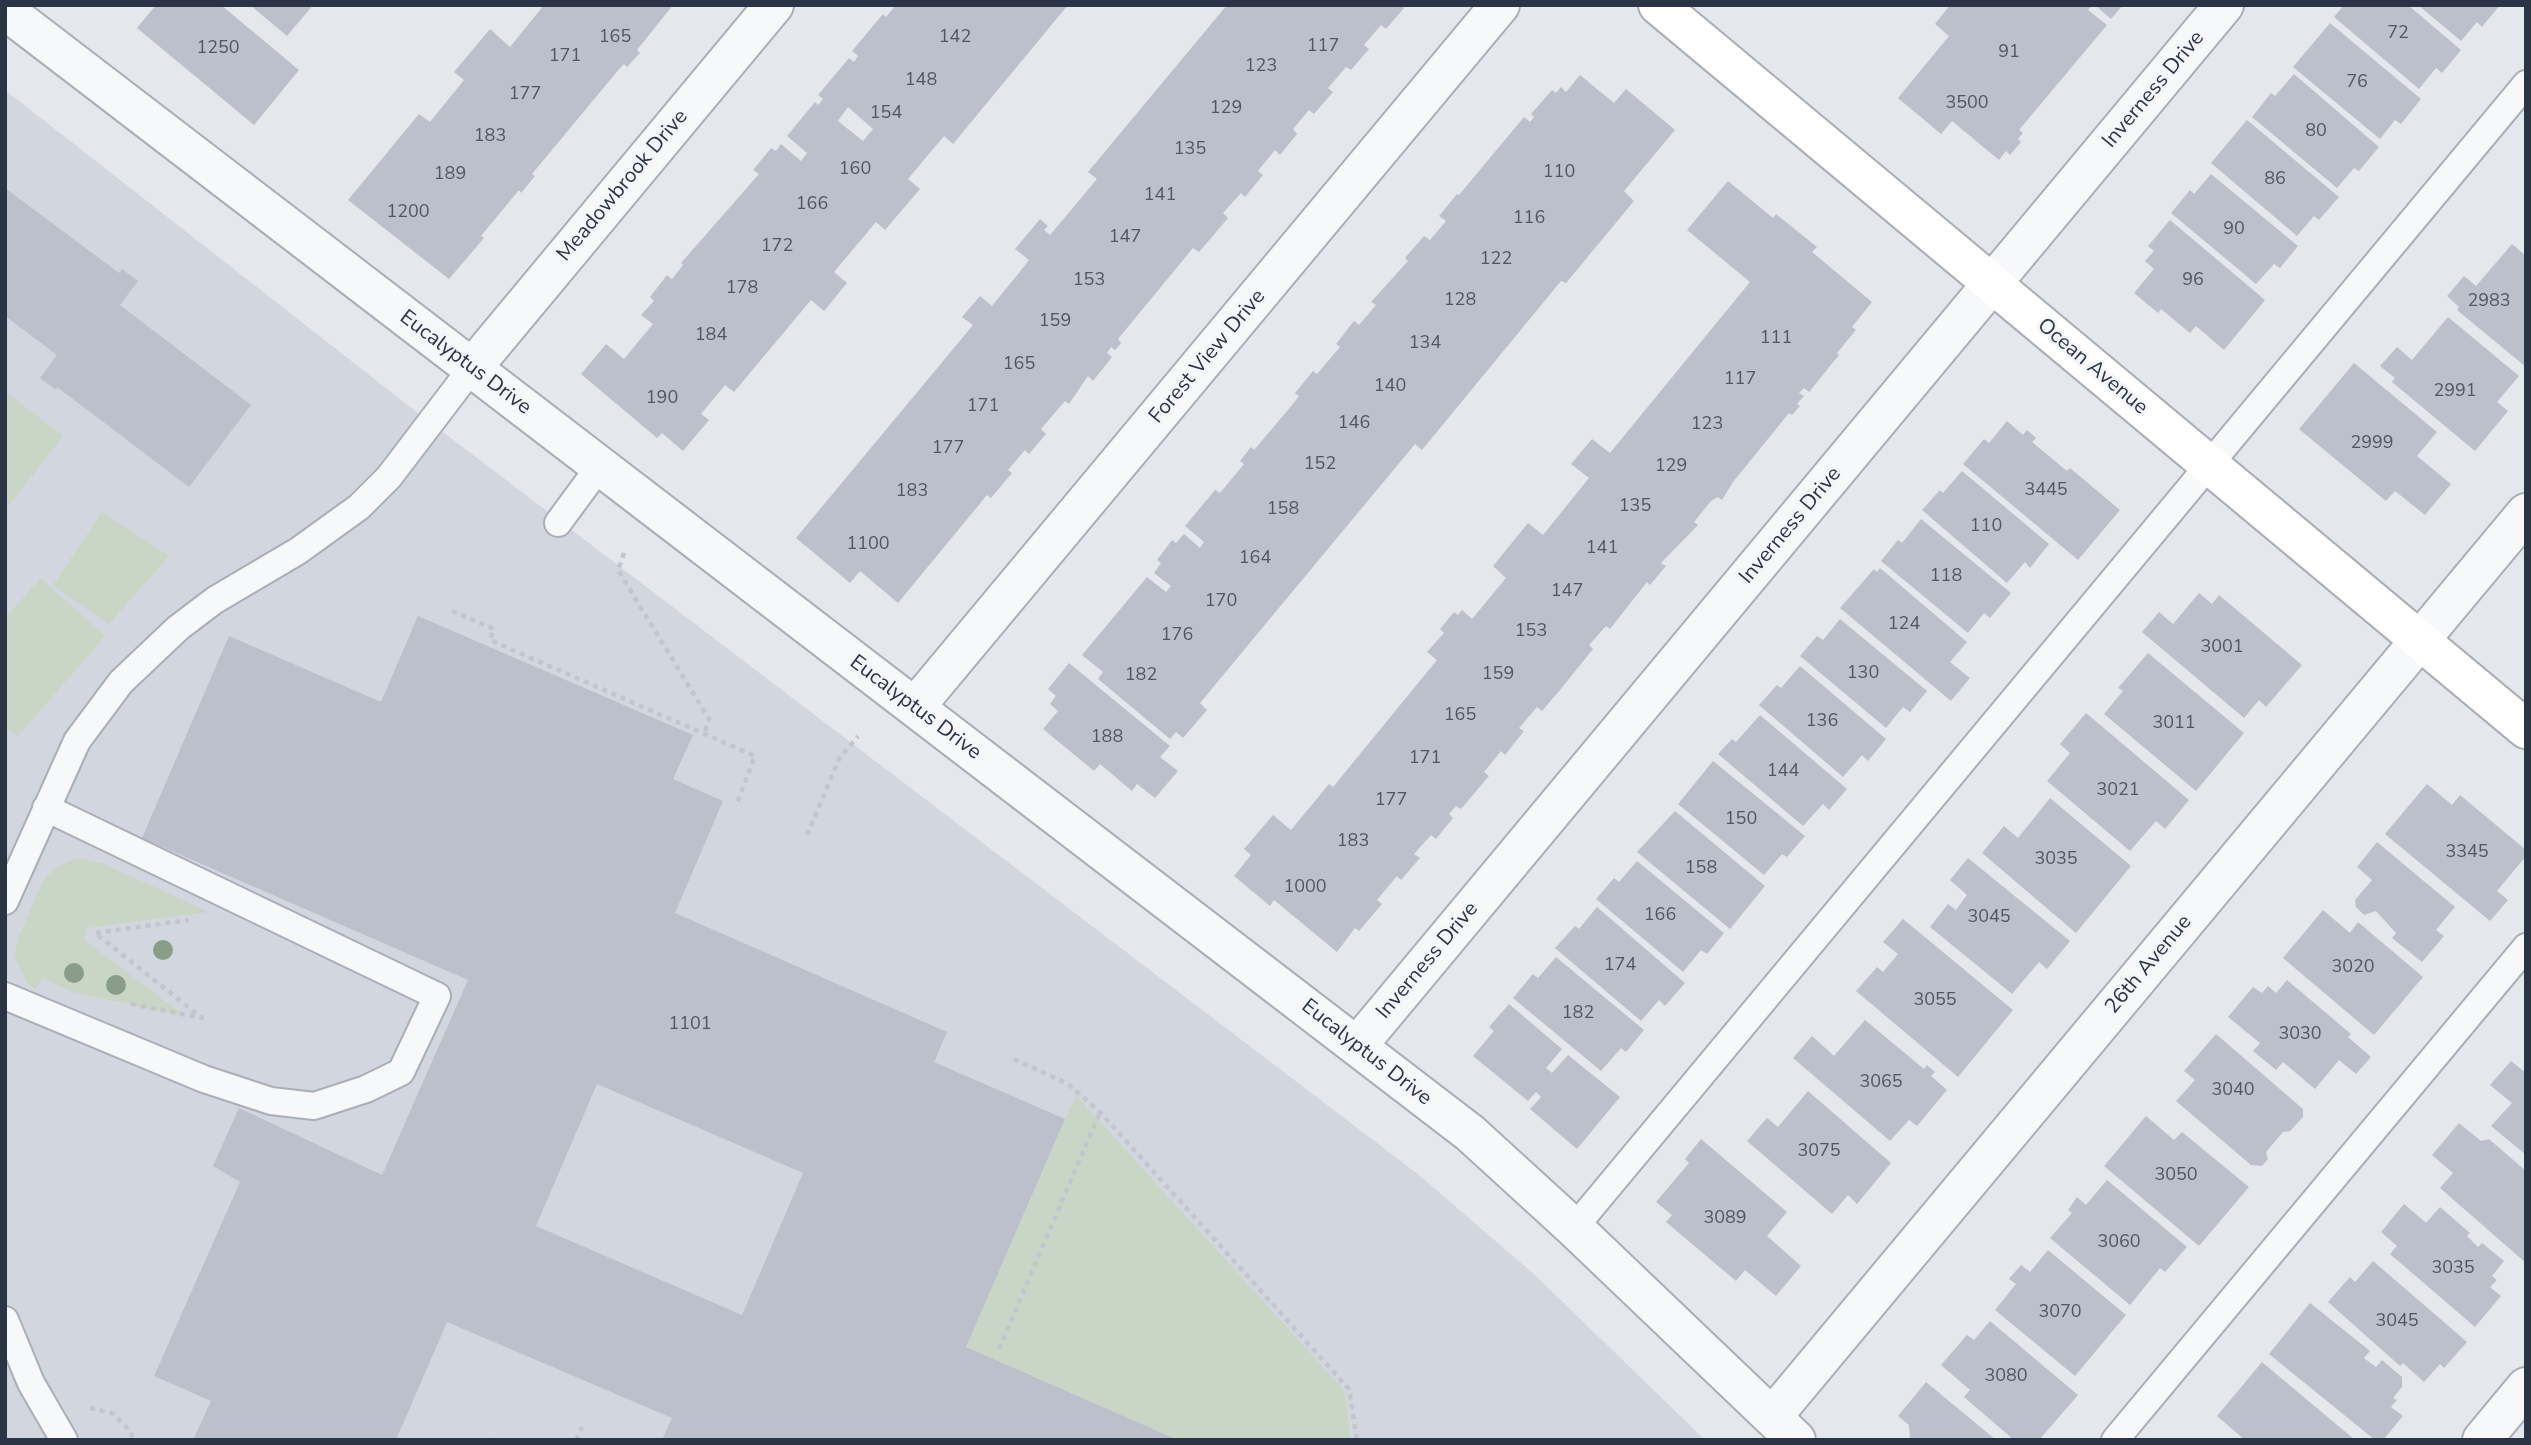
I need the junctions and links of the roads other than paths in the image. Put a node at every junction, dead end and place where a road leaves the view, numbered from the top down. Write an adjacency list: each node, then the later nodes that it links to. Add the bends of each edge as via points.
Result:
1 (774, 5): 8 (street, Meadowbrook Drive)
2 (1500, 5): 14 (street, Forest View Drive)
3 (1658, 5): 7 (street, Ocean Avenue)
4 (2224, 5): 7 (street, Inverness Drive)
5 (27, 15): 8 (street, Eucalyptus Drive)
6 (2526, 84): 9 (lane)
7 (1992, 284): 9 (street, Ocean Avenue); 20 (street, Inverness Drive)
8 (472, 368): 10 (street, Eucalyptus Drive); 16 (lane, via 389,477 359,507 298,551 215,600 139,663 77,741)
9 (2209, 465): 13 (street, Ocean Avenue); 21 (lane)
10 (600, 466): 12 (lane); 14 (street, Eucalyptus Drive)
11 (2526, 513): 13 (street, 26th Avenue)
12 (558, 523)
13 (2420, 640): 15 (street, Ocean Avenue); 24 (street, 26th Avenue)
14 (915, 707): 20 (street, Eucalyptus Drive)
15 (2526, 729)
16 (46, 808): 17 (lane); 19 (lane, via 437,996 401,1072 314,1106 271,1101 204,1079)
17 (5, 901)
18 (2526, 947): 26 (lane)
19 (5, 996)
20 (1357, 1046): 21 (street, Eucalyptus Drive, via 1470,1133)
21 (1574, 1228): 24 (street, Eucalyptus Drive)
22 (5, 1320): 25 (lane, via 31,1383)
23 (2526, 1387): 27 (street)
24 (1784, 1428)
25 (64, 1440)
26 (2115, 1440)
27 (2482, 1440)

